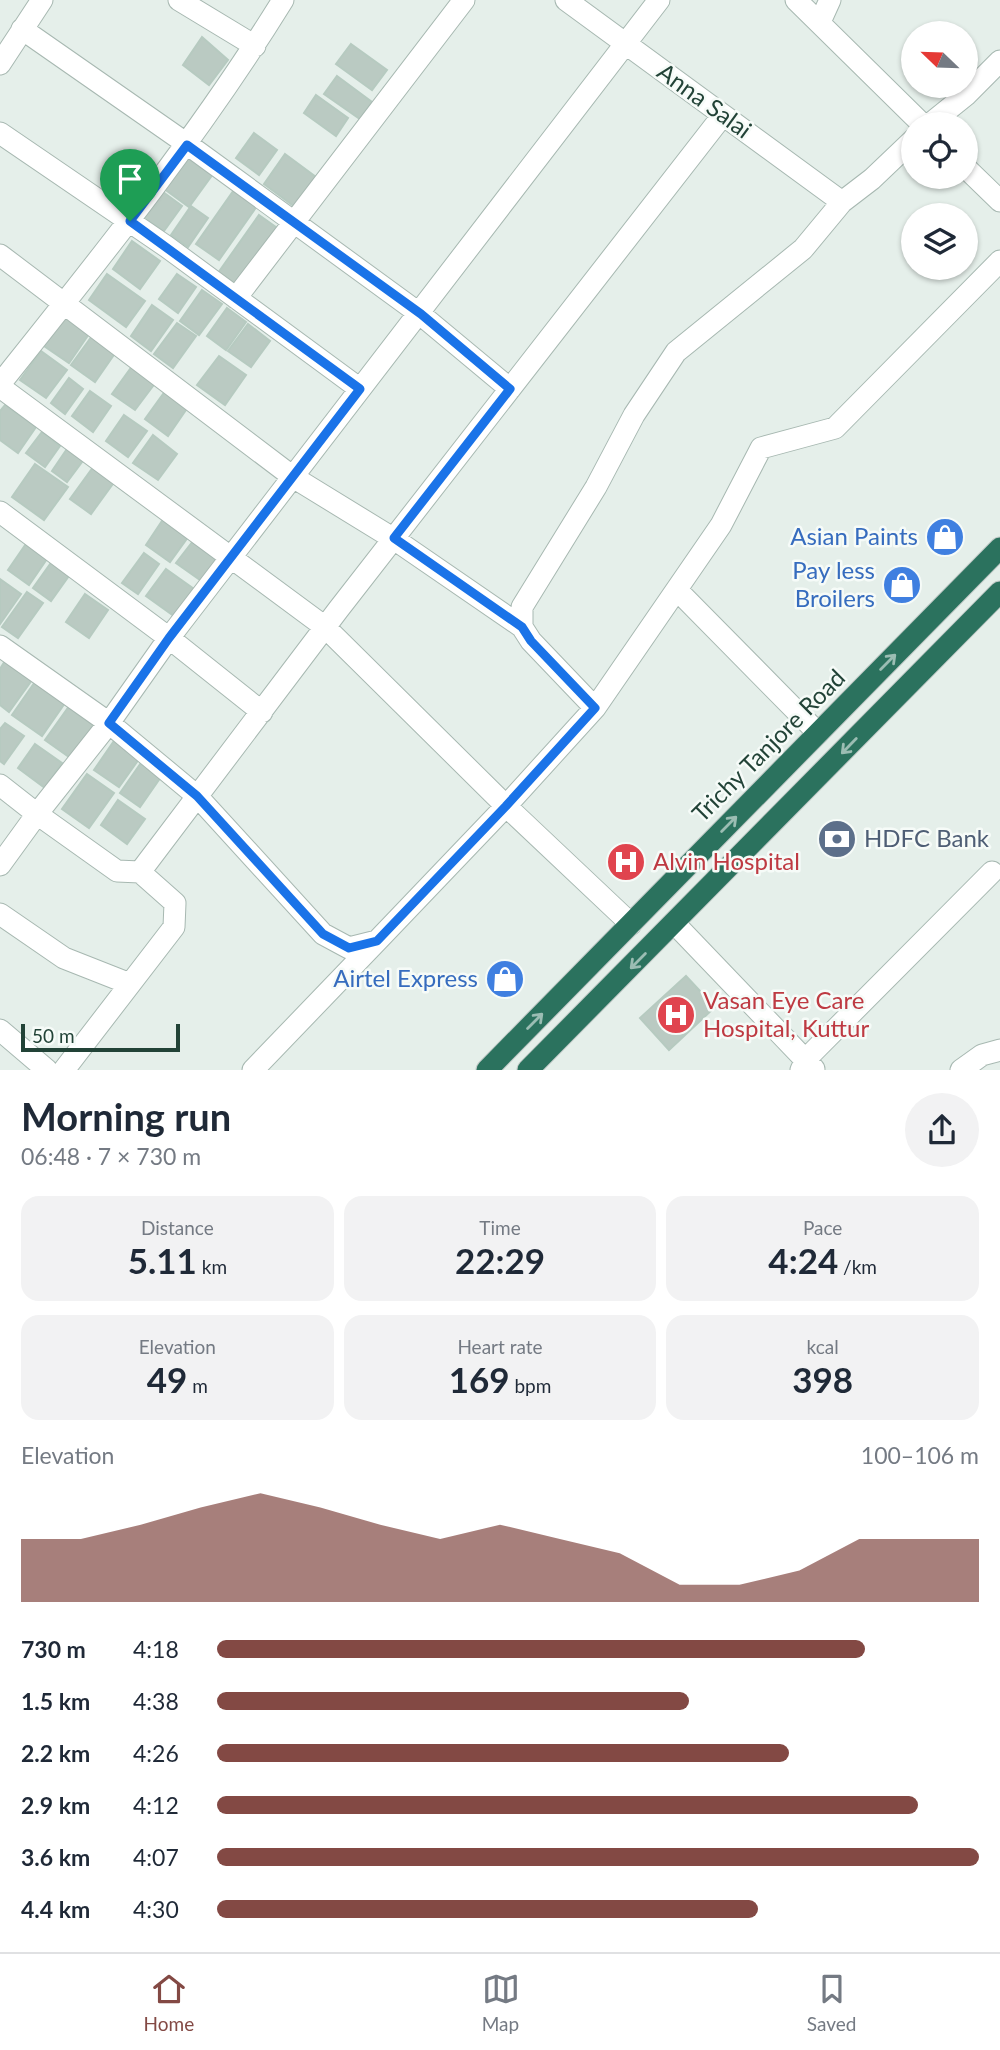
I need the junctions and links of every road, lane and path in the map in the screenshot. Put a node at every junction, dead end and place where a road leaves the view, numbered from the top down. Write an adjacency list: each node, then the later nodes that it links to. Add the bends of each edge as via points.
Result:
1 (42, 0): 10 (street)
2 (179, 0): 12 (street)
3 (283, 0): 12 (street)
4 (464, 0): 25 (street)
5 (566, 0): 11 (street, Anna Salai)
6 (659, 0): 11 (street)
7 (796, 0): 9 (street)
8 (830, 0): 9 (street)
9 (820, 23): 15 (street)
10 (22, 29): 14 (street); 19 (street)
11 (625, 44): 17 (street, Anna Salai); 30 (street)
12 (254, 46): 19 (street)
13 (1000, 61): 16 (street)
14 (0, 64)
15 (910, 112)
16 (945, 112)
17 (723, 115): 23 (street, Anna Salai); 33 (street)
18 (0, 133): 24 (street)
19 (187, 145): 24 (street); 25 (street)
20 (901, 151): 23 (street)
21 (978, 180): 22 (street)
22 (1000, 201)
23 (842, 202): 42 (street, via 803,249 676,352 522,607)
24 (130, 221): 28 (street); 29 (street)
25 (294, 222): 28 (street); 30 (street)
26 (0, 255): 29 (street)
27 (1000, 261): 39 (street, via 835,428 761,448 721,525)
28 (236, 298): 32 (street)
29 (65, 302): 31 (street); 34 (street)
30 (421, 314): 32 (street); 33 (street)
31 (0, 385): 38 (street)
32 (360, 389): 34 (street)
33 (510, 389): 36 (street)
34 (293, 477): 36 (street); 38 (street)
35 (0, 512): 43 (street)
36 (394, 538): 41 (street); 42 (street)
37 (1000, 548): 48 (highway, Trichy Tanjore Road, one-way to 37)
38 (231, 557): 41 (street); 43 (street)
39 (677, 590): 45 (street); 48 (street)
40 (1000, 592): 58 (highway, one-way to 58)
41 (325, 627): 46 (street); 51 (street)
42 (522, 627): 45 (street)
43 (169, 638): 46 (street); 47 (street)
44 (0, 646): 47 (street)
45 (595, 708): 51 (street)
46 (261, 712): 50 (street)
47 (109, 723): 50 (street); 52 (street)
48 (818, 733): 57 (highway, Trichy Tanjore Road, one-way to 48)
49 (0, 785): 52 (street)
50 (197, 796): 54 (street); 59 (street, via 323,934 349,948)
51 (506, 806): 57 (street); 59 (street)
52 (37, 814): 53 (street); 54 (street, via 117,871)
53 (0, 865)
54 (140, 872): 60 (street, via 175,903 174,927)
55 (992, 872): 63 (street)
56 (0, 914): 60 (street, via 64,958)
57 (631, 924): 67 (highway, Trichy Tanjore Road, one-way to 57)
58 (675, 924): 63 (street); 68 (highway, one-way to 68)
59 (377, 941): 66 (street)
60 (130, 984): 65 (street)
61 (0, 1030): 64 (street)
62 (1000, 1050): 69 (street, via 982,1055)
63 (807, 1066)
64 (47, 1070)
65 (64, 1070)
66 (253, 1070)
67 (487, 1070)
68 (528, 1070)
69 (961, 1070)

